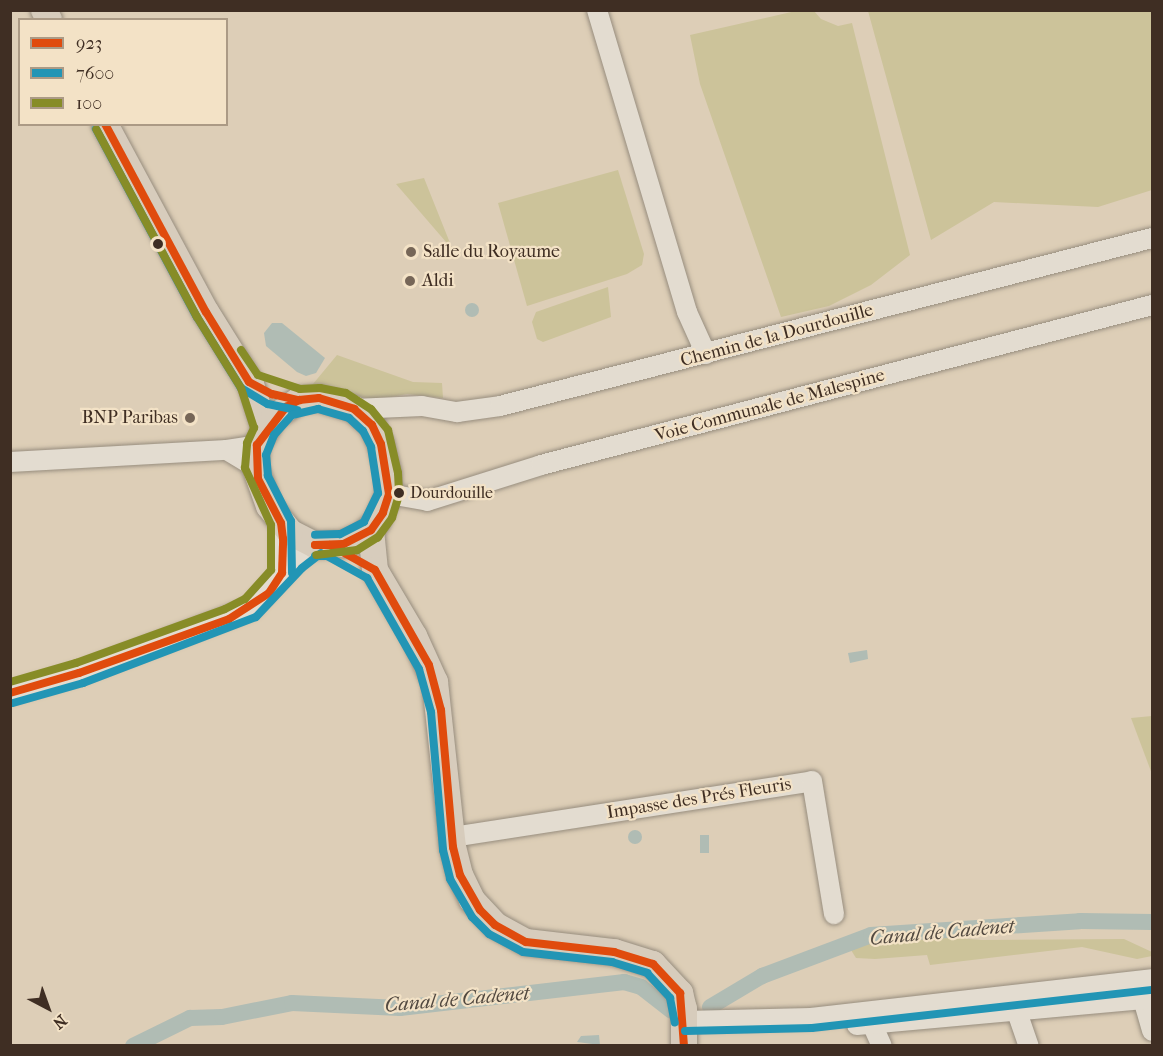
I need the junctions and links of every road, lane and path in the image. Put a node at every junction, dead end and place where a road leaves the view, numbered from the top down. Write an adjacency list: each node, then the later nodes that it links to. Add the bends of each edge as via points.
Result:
1 (597, 10): 5 (street, via 687,312)
2 (106, 126): 6 (main road, via 206,312)
3 (1152, 238): 5 (street, Chemin de la Dourdouille)
4 (1152, 305): 13 (street, Voie Communale de Malespine, via 541,465 427,501)
5 (706, 354): 8 (street, Chemin de la Dourdouille, via 500,406 457,412)
6 (251, 384): 7 (main road); 11 (main road)
7 (299, 400): 9 (main road, via 329,399); 11 (main road, via 286,407)
8 (399, 407): 9 (street, Chemin de la Dourdouille); 10 (street)
9 (354, 409): 10 (main road)
10 (378, 434): 13 (main road)
11 (259, 447): 12 (street); 14 (main road, via 269,506)
12 (10, 462)
13 (389, 494): 15 (main road, via 383,513)
14 (281, 523): 16 (main road, via 297,538); 18 (street)
15 (371, 530): 16 (main road, via 353,540); 17 (main road)
16 (322, 545): 17 (main road); 18 (street)
17 (375, 570): 20 (main road, via 414,636 435,682)
18 (282, 573): 19 (street, via 260,601 229,619 79,673)
19 (10, 693)
20 (452, 837): 21 (street, Impasse des Prés Fleuris, via 812,781); 28 (main road, via 466,889 495,925 538,946 614,952 653,964 680,993)
21 (834, 914)
22 (1152, 979): 25 (street)
23 (1148, 999): 24 (street); 27 (street)
24 (1017, 1012): 26 (street); 30 (street)
25 (811, 1018): 26 (street, via 834,1028); 28 (street)
26 (872, 1024): 29 (street)
27 (1152, 1031)
28 (685, 1033)
29 (882, 1046)
30 (1029, 1046)

